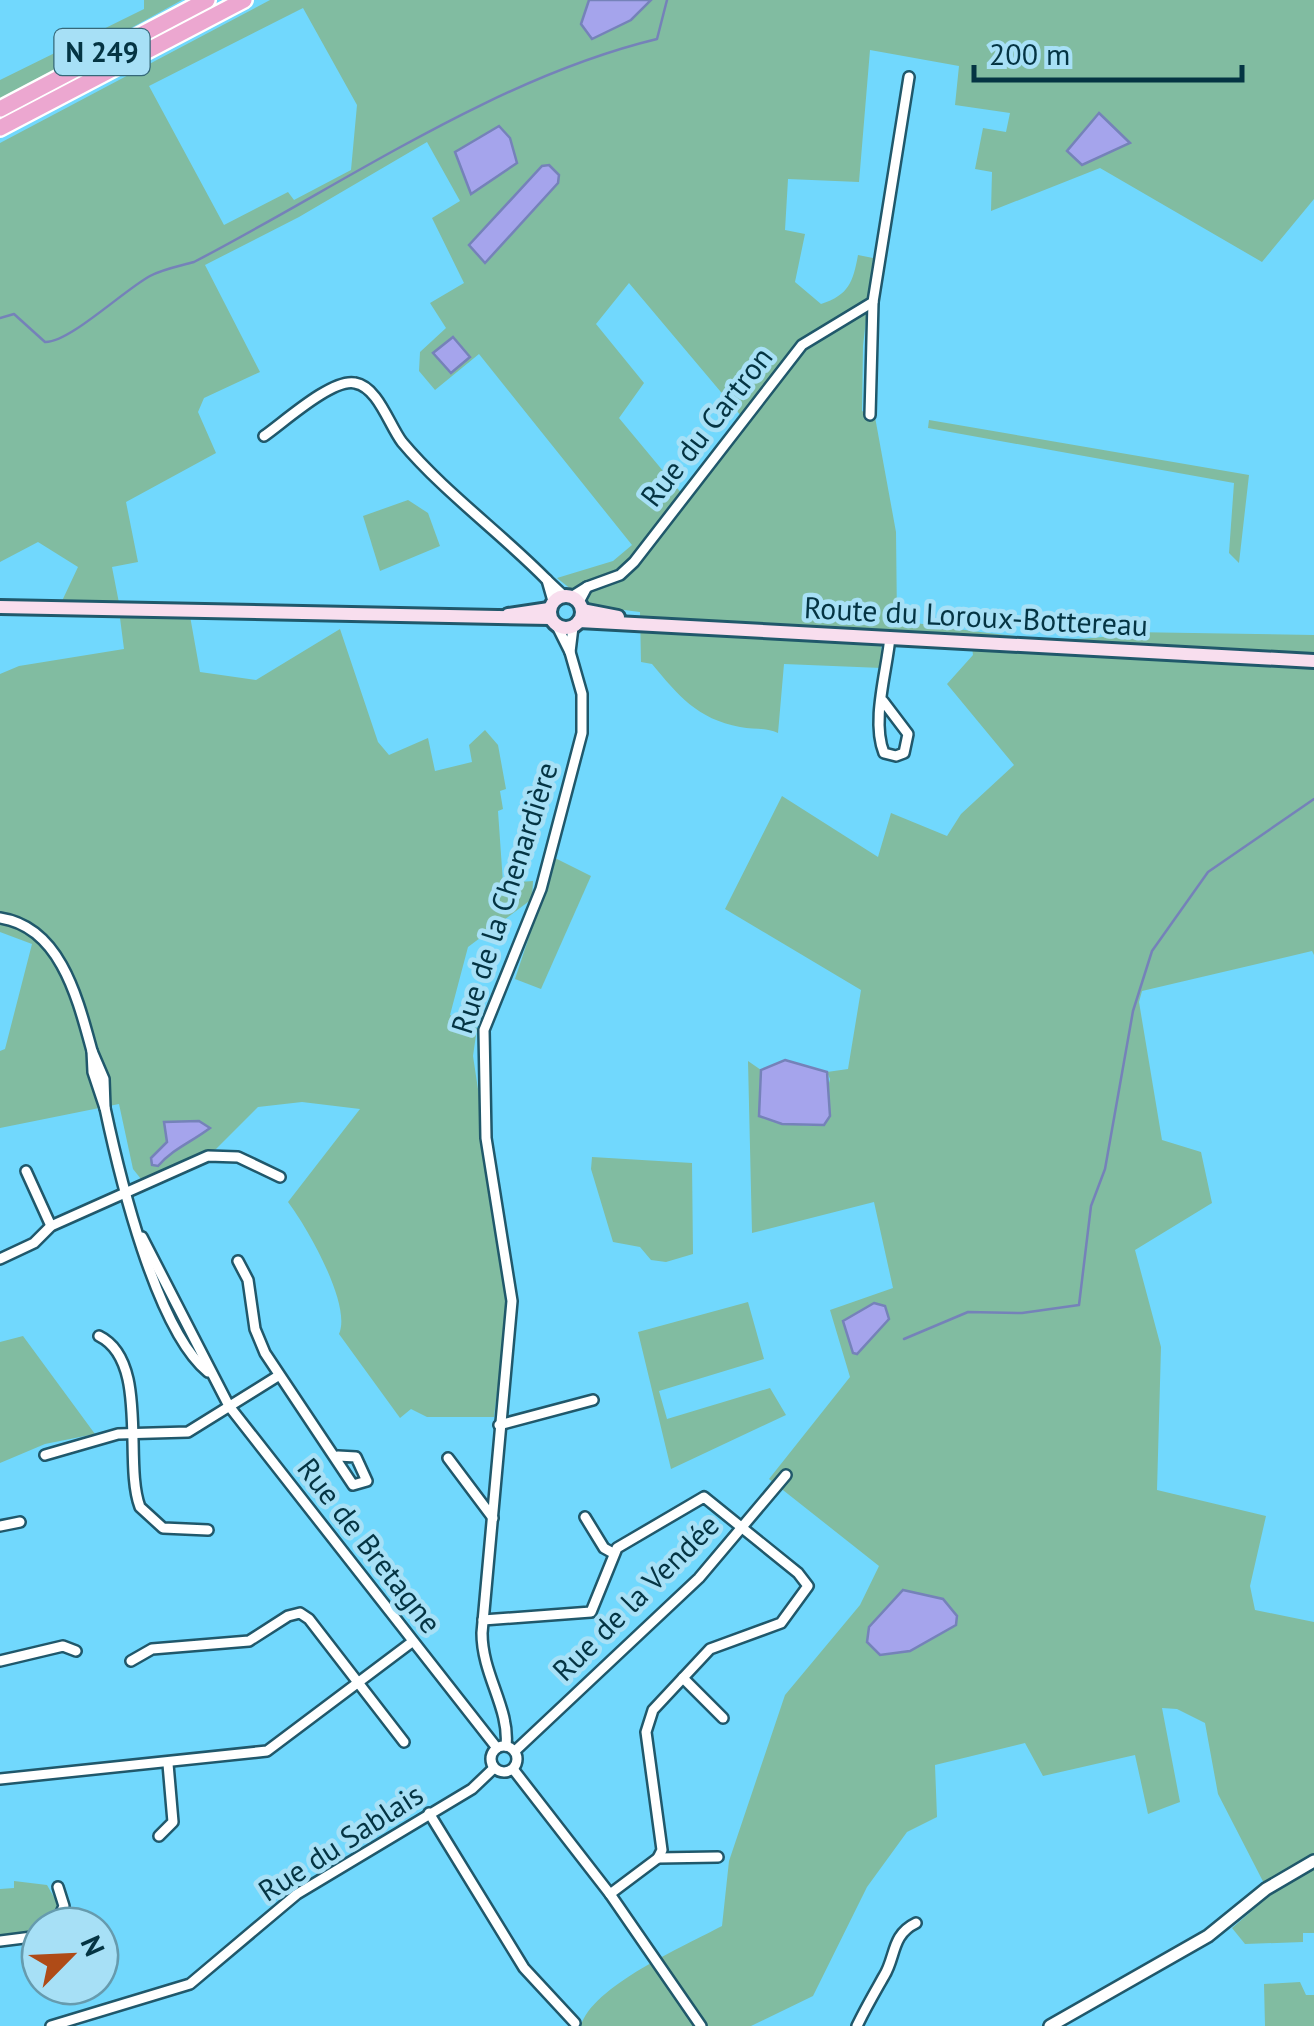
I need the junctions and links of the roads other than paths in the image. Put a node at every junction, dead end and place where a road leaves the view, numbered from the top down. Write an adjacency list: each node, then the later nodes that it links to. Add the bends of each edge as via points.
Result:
1 (207, 0): 4 (highway, N 249)
2 (244, 0): 5 (highway, N 249)
3 (909, 77): 6 (street)
4 (0, 110)
5 (0, 128)
6 (874, 302): 7 (street); 10 (street, Rue du Cartron, via 802,345 634,562 587,587)
7 (870, 415)
8 (264, 436): 10 (street, Rue de la Chenardière, via 322,394 358,383 403,442 548,580)
9 (0, 607): 10 (main road, Route du Loroux-Bottereau, via 521,620)
10 (566, 611): 11 (main road, Route du Loroux-Bottereau, via 634,623); 25 (street, Rue de la Chenardière, via 582,694 582,733 541,888 484,1030 486,1138 512,1284)
11 (890, 637): 12 (main road, Route du Loroux-Bottereau); 13 (street)
12 (1314, 661)
13 (883, 700): 13 (street, via 881,746 896,756 904,753 908,734)
14 (0, 918): 17 (street, Rue de Bretagne, via 29,927 49,943 104,1080)
15 (26, 1171): 18 (street)
16 (280, 1176): 17 (street, via 216,1154)
17 (127, 1193): 18 (street); 24 (street, Rue de Bretagne, via 142,1237)
18 (51, 1226): 19 (street)
19 (0, 1259)
20 (238, 1261): 22 (street, via 259,1341)
21 (99, 1336): 26 (street, via 112,1346 126,1376)
22 (278, 1376): 24 (street); 28 (street)
23 (593, 1400): 25 (street)
24 (229, 1406): 26 (street, via 181,1434); 39 (street, Rue de Bretagne)
25 (499, 1425): 32 (street, Rue de la Chenardière)
26 (134, 1434): 27 (street); 36 (street, via 135,1491 144,1514 171,1530)
27 (45, 1455)
28 (338, 1456)
29 (448, 1458): 32 (street)
30 (786, 1475): 35 (street, Rue de la Vendée)
31 (585, 1517): 37 (street)
32 (493, 1518): 38 (street, Rue de la Chenardière)
33 (20, 1522): 34 (street)
34 (0, 1526)
35 (741, 1529): 37 (street, via 704,1497); 43 (street, via 808,1586 781,1622 724,1642); 47 (street, Rue de la Vendée, via 690,1587)
36 (208, 1530)
37 (613, 1553): 38 (street, via 591,1612)
38 (482, 1620): 47 (street, Rue de la Chenardière, via 484,1664 506,1720)
39 (412, 1642): 44 (street); 47 (street, Rue de Bretagne)
40 (76, 1651): 42 (street, via 63,1646)
41 (131, 1660): 44 (street, via 152,1650 249,1641 300,1614)
42 (0, 1661)
43 (683, 1678): 45 (street); 55 (street, via 652,1710 646,1732 662,1840)
44 (358, 1684): 46 (street); 48 (street, via 266,1751)
45 (722, 1718)
46 (404, 1742)
47 (506, 1748): 49 (street, via 491,1758); 50 (street, via 518,1760)
48 (168, 1764): 51 (street); 53 (street, via 173,1822)
49 (494, 1768): 50 (street); 52 (street, Rue du Sablais)
50 (513, 1769): 58 (street)
51 (0, 1778)
52 (429, 1814): 61 (street, via 524,1968); 62 (street, Rue du Sablais, via 298,1894 190,1984)
53 (159, 1836)
54 (718, 1857): 55 (street)
55 (658, 1858): 58 (street)
56 (1314, 1861): 65 (street, via 1208,1936)
57 (58, 1886): 59 (street)
58 (610, 1894): 63 (street)
59 (64, 1906)
60 (916, 1924): 64 (street, via 900,1934 887,1974)
61 (575, 2023)
62 (51, 2026)
63 (700, 2026)
64 (857, 2026)
65 (1050, 2026)

